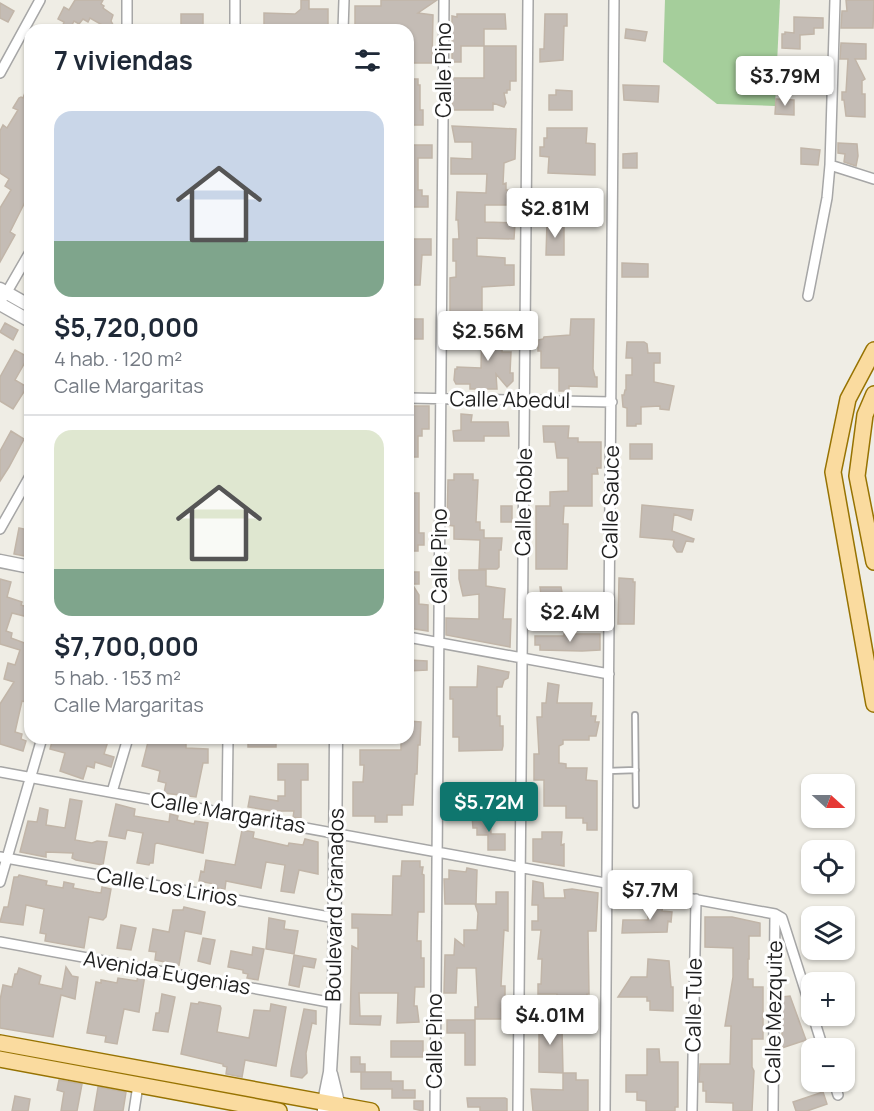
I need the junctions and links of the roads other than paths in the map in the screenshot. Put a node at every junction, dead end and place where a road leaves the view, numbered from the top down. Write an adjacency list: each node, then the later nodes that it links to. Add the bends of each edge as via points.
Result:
1 (40, 0): 9 (street)
2 (128, 0): 10 (street)
3 (235, 0): 11 (street)
4 (344, 0): 12 (street)
5 (444, 0): 26 (street, Calle Pino)
6 (528, 0): 27 (street, Calle Roble)
7 (615, 0): 28 (street, Calle Sauce)
8 (835, 0): 15 (street)
9 (27, 24)
10 (127, 24)
11 (235, 24)
12 (343, 24)
13 (24, 29): 14 (street)
14 (0, 73)
15 (830, 165): 16 (street); 19 (street)
16 (874, 179)
17 (24, 261): 18 (street)
18 (3, 291): 20 (street); 21 (street)
19 (808, 297)
20 (24, 303)
21 (0, 304): 22 (street)
22 (24, 318)
23 (874, 350): 38 (main road, via 848,399 833,472)
24 (874, 394): 32 (main road, via 865,415 857,476)
25 (414, 398): 26 (street, Calle Abedul)
26 (441, 399): 27 (street, Calle Abedul); 35 (street, Calle Pino)
27 (525, 400): 28 (street, Calle Abedul); 36 (street, Calle Roble)
28 (612, 402): 37 (street, Calle Sauce)
29 (24, 487): 30 (street)
30 (0, 529)
31 (0, 561): 33 (street)
32 (874, 562)
33 (24, 566)
34 (414, 638): 35 (street)
35 (439, 643): 36 (street); 52 (street, Calle Pino)
36 (522, 658): 37 (street); 54 (street, Calle Roble)
37 (609, 674): 45 (street, Calle Sauce)
38 (874, 704)
39 (635, 715): 44 (lane)
40 (40, 744): 47 (street)
41 (126, 744): 48 (street)
42 (228, 744): 50 (street)
43 (336, 744): 51 (street, Boulevard Granados)
44 (636, 770): 45 (lane); 49 (lane)
45 (608, 771): 56 (street, Calle Sauce)
46 (0, 772): 47 (street, Calle Margaritas)
47 (31, 777): 48 (street, Calle Margaritas); 53 (street)
48 (112, 792): 50 (street, Calle Margaritas)
49 (636, 805)
50 (227, 813): 51 (street, Calle Margaritas)
51 (335, 833): 52 (street, Calle Margaritas); 59 (street, Boulevard Granados)
52 (437, 852): 54 (street, Calle Margaritas); 74 (street, Calle Pino)
53 (3, 857): 55 (street); 59 (street, Calle Los Lirios)
54 (521, 867): 56 (street, Calle Margaritas); 75 (street, Calle Roble)
55 (0, 882)
56 (607, 883): 57 (street, Calle Margaritas); 76 (street, Calle Sauce)
57 (696, 899): 58 (street, Calle Margaritas); 77 (street, Calle Tule)
58 (775, 914): 61 (street, via 782,918); 78 (street, Calle Mezquite)
59 (335, 918): 62 (street, Boulevard Granados)
60 (0, 942): 62 (street, Avenida Eugenias)
61 (801, 979)
62 (334, 1003): 65 (street, Boulevard Granados)
63 (0, 1043): 69 (main road)
64 (0, 1059): 66 (main road)
65 (330, 1072): 69 (street, Boulevard Granados); 70 (street, Boulevard Granados)
66 (138, 1085): 71 (street); 72 (main road)
67 (837, 1092): 68 (street)
68 (838, 1095)
69 (324, 1107): 70 (main road)
70 (340, 1108): 73 (main road)
71 (134, 1111)
72 (279, 1111)
73 (371, 1111)
74 (435, 1111)
75 (518, 1111)
76 (605, 1111)
77 (692, 1111)
78 (772, 1111)

